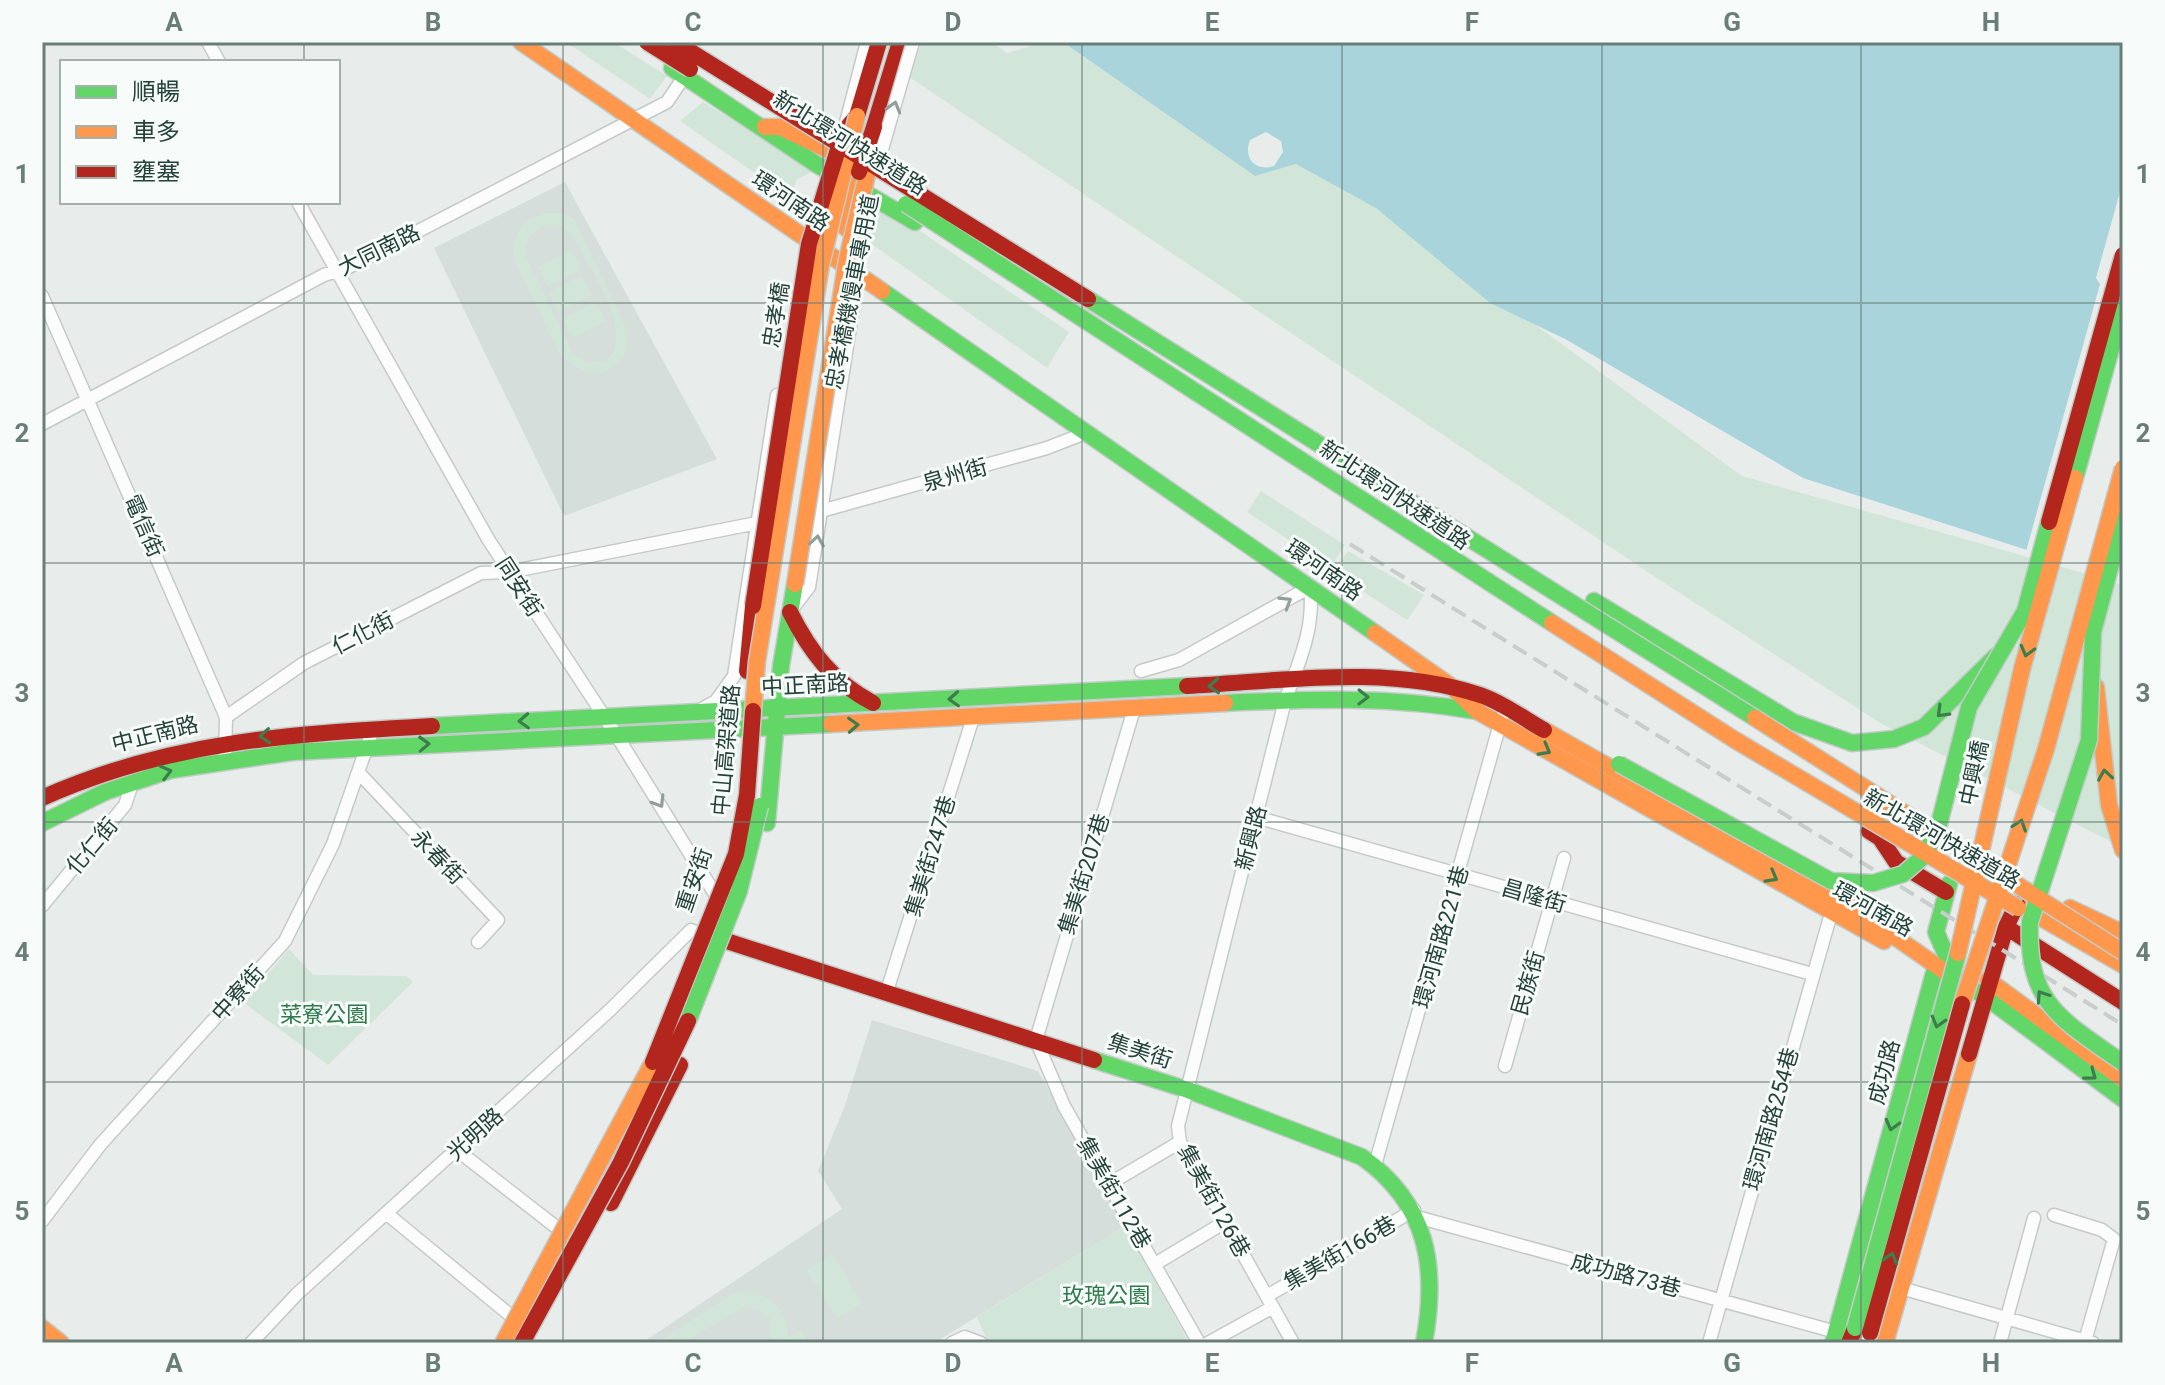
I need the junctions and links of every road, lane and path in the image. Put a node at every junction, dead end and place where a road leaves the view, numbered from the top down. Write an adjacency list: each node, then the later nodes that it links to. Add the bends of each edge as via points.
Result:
1 (208, 42): 11 (street)
2 (521, 42): 14 (main road, 環河南路)
3 (635, 42): 12 (main road, 環河南路)
4 (647, 42): 85 (main road, 新北環河快速道路, bridge, via 1095,322 1472,572 1868,824)
5 (676, 42): 10 (main road); 39 (main road, 新北環河快速道路, bridge)
6 (867, 42): 17 (street)
7 (879, 42): 13 (main road, 忠孝橋)
8 (900, 42): 16 (main road)
9 (913, 42): 34 (street, 忠孝橋機慢車專用道, one-way to 9, bridge, via 827,427 860,233)
10 (698, 56): 12 (street, 大同南路); 18 (main road)
11 (218, 60)
12 (684, 76): 14 (street, 大同南路, via 667,102); 15 (main road, 環河南路)
13 (857, 116): 17 (main road, 忠孝橋, bridge); 132 (main road, 中山高架道路, bridge, via 818,280 757,662 747,795 736,854 647,1078)
14 (633, 119): 21 (main road, 環河南路); 24 (street, 大同南路)
15 (765, 127): 18 (main road, via 780,127); 19 (main road, 環河南路)
16 (874, 127): 34 (main road, bridge); 133 (main road, 中山高架道路, bridge, via 833,271 775,644 761,801 750,861 661,1087)
17 (844, 130): 47 (main road, 忠孝橋, bridge, via 809,244)
18 (857, 158): 19 (main road, 重安街); 49 (main road, via 1195,359); 85 (main road, bridge)
19 (848, 183): 21 (main road, 重安街, via 831,204); 23 (main road, 重安街, via 850,208); 62 (main road, 環河南路, via 1148,368)
20 (299, 204): 24 (street, 同安街)
21 (821, 247): 23 (main road, 環河南路); 27 (street, 重安街, via 801,258); 28 (main road, 重安街)
22 (2123, 255): 44 (main road, bridge, via 2025,611)
23 (838, 259): 29 (main road, 重安街); 30 (street, 重安街, via 855,296); 33 (main road, 環河南路)
24 (337, 271): 31 (street, 大同南路); 40 (street, 同安街)
25 (42, 296): 31 (street, 電信街)
26 (2123, 306): 127 (main road, 中興橋, one-way to 127, bridge, via 2007,727 1960,947)
27 (787, 340): 28 (street); 38 (street, 重安街)
28 (806, 343): 29 (street); 47 (main road, 重安街, via 766,612)
29 (825, 347): 30 (street); 45 (main road, 重安街, via 779,633)
30 (846, 350): 36 (street, 重安街)
31 (87, 400): 32 (street, 大同南路); 59 (street, 電信街)
32 (42, 424)
33 (1088, 432): 36 (street, 泉州街); 41 (main road, 環河南路)
34 (815, 450): 42 (main road, bridge)
35 (2123, 468): 127 (main road, one-way to 35, bridge, via 2046,749)
36 (821, 511): 42 (street, 重安街, one-way to 36, via 809,587)
37 (2123, 519): 43 (main road, bridge)
38 (757, 523): 40 (street); 47 (street, 重安街)
39 (1504, 558): 44 (main road, one-way to 39, bridge, via 1924,727 1894,739 1852,743 1793,722 1594,601); 93 (main road, 新北環河快速道路, bridge)
40 (509, 572): 59 (street, 仁化街, via 481,573 304,663); 60 (street, 同安街)
41 (1310, 587): 46 (street, one-way to 41, via 1179,660); 48 (street, 新興路, via 1313,613); 50 (main road, 環河南路)
42 (790, 612): 45 (main road, 重安街); 52 (main road, via 824,669 853,694)
43 (2093, 648): 78 (main road, one-way to 43, bridge, via 2107,791); 103 (main road, one-way to 43, bridge, via 2045,1004 2032,980 2027,944 2089,740)
44 (1996, 656): 55 (main road, bridge, via 1968,709 1935,843 1897,877 1853,884 1816,875 1619,764)
45 (781, 666): 54 (main road, 重安街)
46 (1141, 671)
47 (740, 676): 57 (main road, 重安街); 58 (street, 重安街, via 716,701)
48 (1292, 682): 50 (main road, 中正南路, via 1372,676); 51 (street, 新興路); 52 (main road, 中正南路, one-way to 52)
49 (1711, 686): 62 (main road); 77 (main road)
50 (1452, 687): 53 (main road, 中正南路)
51 (1285, 701): 53 (main road, 中正南路, one-way to 53, via 1381,697); 56 (main road, 中正南路); 74 (street, 新興路)
52 (873, 703): 54 (main road, 中正南路)
53 (1480, 703): 55 (main road); 63 (main road, 環河南路)
54 (776, 708): 57 (main road, 中正南路); 65 (main road, 重安街)
55 (1505, 708): 63 (street, 環河南路221巷); 86 (main road, 環河南路)
56 (1134, 709): 61 (main road, 中正南路); 102 (street, 集美街207巷)
57 (744, 710): 58 (main road, 中正南路); 66 (main road, 重安街)
58 (693, 712): 60 (main road, 中正南路)
59 (226, 717): 68 (street, 電信街)
60 (602, 717): 64 (main road, 中正南路, one-way to 64); 67 (street, 同安街)
61 (973, 718): 65 (main road, 中正南路, one-way to 61); 100 (street, 集美街247巷)
62 (1691, 719): 76 (main road, 環河南路)
63 (1500, 725): 81 (street, 環河南路221巷); 86 (main road, 環河南路, one-way to 86)
64 (373, 729): 68 (main road, 中正南路, one-way to 68); 69 (street, 中寮街)
65 (775, 729): 66 (main road, 中正南路); 92 (main road, 重安街, via 759,860)
66 (743, 731): 67 (main road, 中正南路); 83 (main road, 重安街, via 732,830)
67 (617, 736): 69 (main road, 中正南路, one-way to 67); 83 (street, 同安街, one-way to 83)
68 (227, 740): 70 (street, 電信街); 73 (main road, 中正南路, via 127,763)
69 (367, 747): 70 (main road, 中正南路); 71 (street, 中寮街)
70 (225, 760): 72 (main road, 中正南路, one-way to 70)
71 (358, 772): 91 (street, 永春街, via 498,920); 116 (street, 中寮街, via 333,844 285,941 100,1145)
72 (133, 781): 75 (main road, 中正南路); 87 (street, 化仁街, via 125,805)
73 (42, 798)
74 (1256, 817): 81 (street, 昌隆街); 106 (street, 新興路)
75 (42, 823)
76 (1880, 838): 80 (main road, via 1909,845); 82 (main road, 環河南路, via 1896,862)
77 (1962, 850): 80 (main road); 85 (main road)
78 (2123, 850)
79 (1564, 858): 84 (street, 民族街)
80 (1954, 871): 82 (main road); 85 (main road)
81 (1458, 874): 84 (street, 昌隆街); 110 (street, 環河南路221巷)
82 (1946, 892): 98 (main road, via 1936,932)
83 (715, 894): 89 (main road, 重安街)
84 (1552, 901): 96 (street, 昌隆街); 104 (street, 民族街)
85 (2020, 901): 88 (main road); 90 (main road); 93 (main road, via 2039,902); 94 (main road); 97 (main road, 新北環河快速道路)
86 (1833, 904): 95 (main road, 環河南路); 96 (street, 環河南路254巷); 98 (main road, 環河南路)
87 (42, 906)
88 (2006, 927): 99 (main road); 101 (main road)
89 (699, 933): 92 (main road, 集美街); 109 (street, 光明路, via 691,930); 118 (main road, 重安街, via 638,1078)
90 (2123, 933)
91 (478, 942)
92 (730, 942): 100 (main road, 集美街); 119 (main road, 重安街, via 663,1104)
93 (2123, 953)
94 (2123, 965)
95 (1935, 969): 98 (main road); 99 (main road, 環河南路); 127 (main road, 成功路, one-way to 127)
96 (1812, 974): 122 (street, 環河南路254巷)
97 (2123, 976)
98 (1957, 980): 99 (main road)
99 (1986, 987): 105 (main road, 環河南路); 107 (main road, 環河南路, one-way to 107); 121 (main road)
100 (886, 994): 102 (main road, 集美街)
101 (2123, 1002)
102 (1036, 1040): 106 (main road, 集美街); 111 (street, 集美街112巷, via 1064,1106)
103 (2123, 1063)
104 (1505, 1066)
105 (2123, 1079)
106 (1188, 1090): 108 (street, 集美街126巷, via 1178,1126); 110 (main road, 集美街)
107 (2123, 1099)
108 (1180, 1142): 111 (street); 117 (street, 集美街126巷)
109 (457, 1150): 112 (street, 光明路); 118 (street)
110 (1375, 1165): 113 (main road, 集美街)
111 (1109, 1184): 120 (street, 集美街112巷)
112 (386, 1213): 124 (street); 130 (street, 光明路)
113 (1415, 1214): 122 (street, 成功路73巷); 123 (street, 集美街166巷); 140 (main road, 集美街, via 1429,1262)
114 (2054, 1215): 128 (street, via 2114,1239)
115 (2034, 1218): 125 (street)
116 (42, 1221)
117 (1225, 1222): 120 (street); 123 (street, 集美街126巷)
118 (559, 1228): 119 (street); 124 (main road, 重安街)
119 (582, 1252): 134 (main road, 重安街)
120 (1155, 1264): 137 (street, 集美街112巷)
121 (1901, 1288): 125 (street); 142 (main road)
122 (1720, 1301): 127 (street, 成功路73巷); 141 (street, 環河南路254巷)
123 (1270, 1302): 138 (street); 139 (street, 集美街126巷)
124 (510, 1315): 131 (main road, 重安街)
125 (2007, 1318): 128 (street); 143 (street)
126 (42, 1328): 129 (main road)
127 (1852, 1337)
128 (2089, 1342)
129 (61, 1343)
130 (251, 1343)
131 (495, 1343)
132 (503, 1343)
133 (522, 1343)
134 (531, 1343)
135 (952, 1343): 136 (street, via 965,1337)
136 (981, 1343)
137 (1199, 1343)
138 (1208, 1343)
139 (1293, 1343)
140 (1424, 1343)
141 (1709, 1343)
142 (1885, 1343)
143 (2000, 1343)

